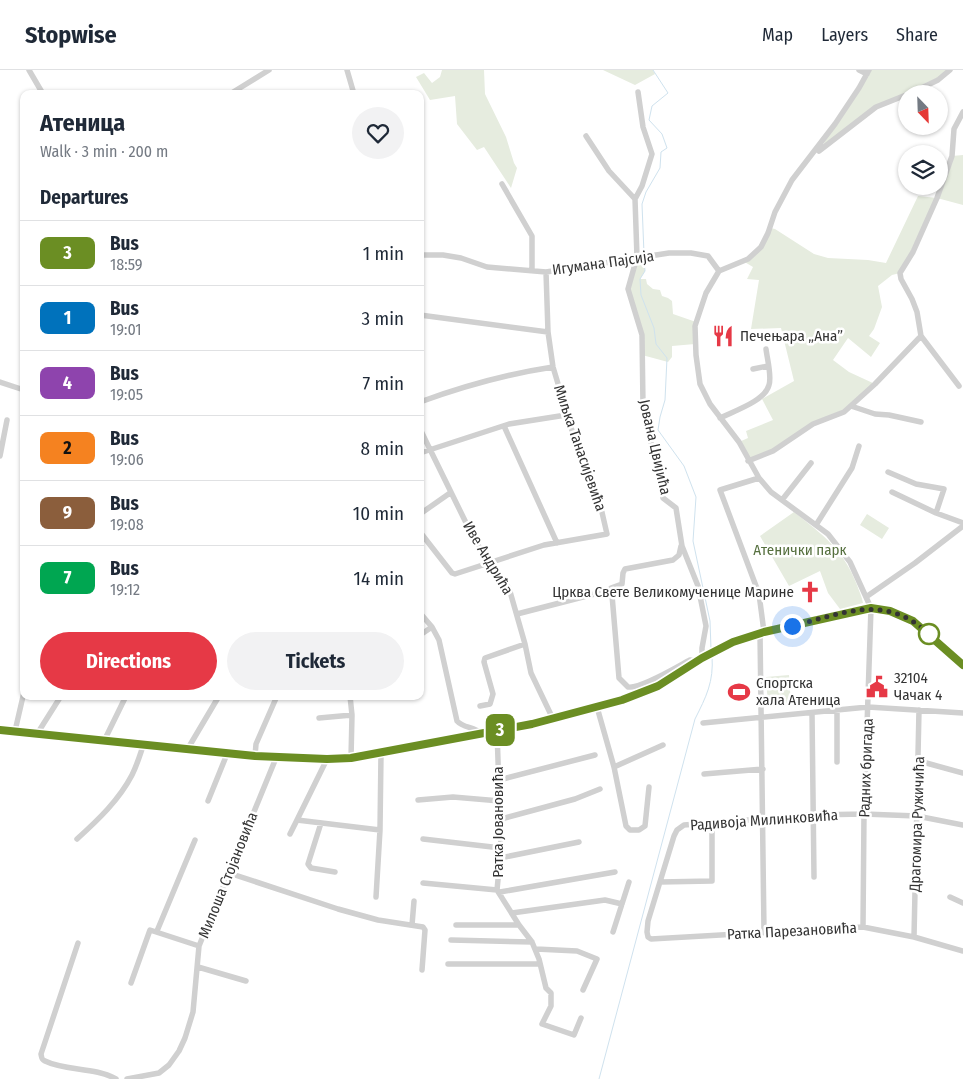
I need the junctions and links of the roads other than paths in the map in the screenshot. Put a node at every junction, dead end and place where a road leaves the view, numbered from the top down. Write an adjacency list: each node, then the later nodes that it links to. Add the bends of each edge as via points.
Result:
1 (29, 70): 8 (street)
2 (269, 70): 9 (street)
3 (347, 70): 10 (street)
4 (859, 70): 6 (street)
5 (950, 70): 7 (street)
6 (868, 72): 15 (street)
7 (927, 85)
8 (41, 90)
9 (236, 90)
10 (353, 90)
11 (638, 92): 17 (street, via 643,128 652,154)
12 (898, 98): 15 (street, via 876,108)
13 (963, 112): 25 (street, via 954,129 952,156 937,198 900,273 917,312)
14 (586, 136): 17 (street, via 609,171)
15 (814, 153): 22 (street, via 792,180 762,247 748,259)
16 (502, 184): 20 (street, via 532,236)
17 (635, 199): 19 (street, Јована Цвијића)
18 (424, 255): 20 (street, Игумана Пајсија, via 461,258 487,267)
19 (637, 257): 21 (street, Игумана Пајсија); 22 (street, Игумана Пајсија, via 669,253 704,254 711,258); 58 (street, Јована Цвијића, via 628,289 642,335 642,405 664,498 676,508)
20 (532, 270): 21 (street, Игумана Пајсија)
21 (546, 272): 24 (street, Миљка Танасијевића)
22 (719, 272): 36 (street, via 700,306 695,344 702,390)
23 (424, 316): 24 (street)
24 (548, 332): 28 (street, Миљка Танасијевића)
25 (921, 336): 31 (street); 34 (street)
26 (766, 349): 27 (street)
27 (768, 366): 29 (street); 36 (street, via 769,386 759,399)
28 (553, 367): 33 (street, via 486,380); 35 (street, Миљка Танасијевића)
29 (753, 369)
30 (0, 382): 32 (street)
31 (959, 386)
32 (20, 389)
33 (424, 401)
34 (851, 406): 38 (street); 45 (street, via 835,417 813,424 773,451)
35 (566, 415): 39 (street); 57 (street, Миљка Танасијевића, via 598,495 607,534)
36 (720, 418): 45 (street, via 739,442)
37 (7, 420): 44 (street)
38 (921, 422)
39 (504, 426): 42 (street); 57 (street)
40 (424, 437): 42 (street, Иве Андрића)
41 (859, 446): 55 (street, via 852,468)
42 (430, 449): 43 (street); 50 (street, Иве Андрића)
43 (424, 451)
44 (0, 456)
45 (748, 461): 48 (street)
46 (811, 463): 51 (street)
47 (888, 472): 53 (street, via 916,484 944,489)
48 (759, 478): 51 (street); 67 (street, via 720,490 757,588)
49 (892, 492): 53 (street)
50 (450, 493): 52 (street); 59 (street, Иве Андрића)
51 (782, 500): 55 (street)
52 (424, 511)
53 (936, 513): 54 (street)
54 (962, 522): 61 (street, via 915,563)
55 (816, 525): 61 (street, via 828,534 850,562)
56 (424, 537): 59 (street, via 452,573)
57 (557, 543): 59 (street)
58 (682, 546): 60 (street, via 676,558 625,569 622,584); 69 (street, Јована Цвијића, via 698,586 706,626)
59 (489, 563): 63 (street, Иве Андрића, via 509,588)
60 (610, 590): 63 (street); 69 (street, via 619,678 628,687)
61 (866, 597): 62 (street)
62 (871, 608): 67 (main road); 70 (main road, via 890,611 913,621); 79 (street, Радних бригада)
63 (517, 614): 68 (street, Иве Андрића)
64 (424, 618): 65 (street)
65 (432, 627): 66 (street); 93 (street, via 443,653 457,721)
66 (424, 632)
67 (762, 633): 69 (main road, via 733,642); 85 (street)
68 (525, 644): 77 (street, via 484,659 493,696 490,704); 87 (street, Иве Андрића, via 531,672)
69 (701, 658): 78 (main road, via 658,686)
70 (963, 665)
71 (22, 700): 90 (street)
72 (58, 700): 92 (street)
73 (124, 700): 94 (street)
74 (217, 700): 97 (street)
75 (275, 700): 101 (street, via 256,744)
76 (350, 700): 84 (street)
77 (480, 706)
78 (597, 707): 87 (main road); 107 (street)
79 (868, 707): 80 (street); 81 (street); 117 (street, Радних бригада)
80 (837, 710): 82 (street); 106 (street)
81 (919, 710): 83 (street); 105 (street, Драгомира Ружичића)
82 (812, 713): 85 (street); 118 (street)
83 (963, 713)
84 (352, 715): 86 (street); 103 (street)
85 (762, 717): 88 (street); 108 (street)
86 (319, 718)
87 (553, 719): 91 (main road)
88 (703, 723)
89 (0, 730): 90 (main road)
90 (15, 731): 92 (main road)
91 (497, 731): 93 (main road); 111 (street, Ратка Јовановића)
92 (37, 734): 94 (main road)
93 (481, 734): 99 (main road)
94 (104, 741): 96 (main road)
95 (663, 745): 107 (street)
96 (144, 746): 97 (main road); 128 (street, via 122,790 104,814)
97 (187, 750): 98 (main road)
98 (228, 754): 101 (main road); 115 (street)
99 (381, 754): 103 (main road); 126 (street)
100 (594, 755): 111 (street)
101 (255, 756): 102 (main road)
102 (276, 758): 104 (main road); 136 (street, Милоша Стојановића)
103 (351, 758): 104 (main road)
104 (327, 759): 122 (street)
105 (919, 761): 109 (street); 119 (street, Драгомира Ружичића)
106 (837, 762)
107 (614, 766): 112 (street, via 626,826 630,830 641,830 644,826)
108 (763, 769): 110 (street); 121 (street)
109 (963, 773)
110 (704, 774)
111 (498, 780): 116 (street, Ратка Јовановића)
112 (649, 787)
113 (600, 789): 120 (street, via 575,800)
114 (418, 800): 116 (street, via 453,797)
115 (208, 801)
116 (500, 801): 120 (street, Ратка Јовановића)
117 (864, 814): 118 (street, Радивоја Милинковића); 119 (street, Радивоја Милинковића); 151 (street, Радних бригада)
118 (812, 815): 121 (street, Радивоја Милинковића); 137 (street)
119 (917, 816): 125 (street, Радивоја Милинковића); 156 (street, Драгомира Ружичића)
120 (501, 819): 132 (street, Ратка Јовановића)
121 (763, 819): 123 (street, Радивоја Милинковића); 153 (street)
122 (297, 820): 124 (street); 127 (street)
123 (712, 822): 139 (street, Радивоја Милинковића, via 684,825 677,830); 139 (street, via 712,881)
124 (321, 823): 126 (street); 134 (street, via 308,864 311,868)
125 (963, 825)
126 (380, 830): 142 (street)
127 (290, 834)
128 (76, 839)
129 (195, 840): 152 (street)
130 (424, 840): 132 (street)
131 (579, 842): 133 (street)
132 (501, 848): 133 (street, Ратка Јовановића)
133 (500, 858): 141 (street, Ратка Јовановића)
134 (335, 872)
135 (615, 872): 141 (street)
136 (229, 873): 148 (street, via 338,909); 160 (street, Милоша Стојановића)
137 (814, 877)
138 (629, 882): 146 (street)
139 (660, 882): 155 (street, Радивоја Милинковића, via 648,922)
140 (423, 884): 141 (street)
141 (498, 891): 147 (street, Ратка Јовановића)
142 (376, 897)
143 (950, 897): 145 (street)
144 (414, 901): 148 (street)
145 (963, 903)
146 (622, 904): 147 (street, via 605,900); 154 (street)
147 (512, 913): 150 (street, Ратка Јовановића)
148 (412, 925): 166 (street, via 424,930)
149 (456, 925): 150 (street)
150 (518, 925): 158 (street, Ратка Јовановића)
151 (863, 927): 153 (street, Ратка Парезановића); 156 (street, Ратка Парезановића)
152 (157, 931): 160 (street); 168 (street, via 150,930 146,937)
153 (764, 931): 155 (street, Ратка Парезановића)
154 (613, 932)
155 (648, 937)
156 (914, 937): 162 (street, Ратка Парезановића)
157 (451, 940): 158 (street)
158 (532, 942): 161 (street, Ратка Јовановића)
159 (78, 943): 171 (street, via 42,1058)
160 (199, 946): 165 (street, Милоша Стојановића)
161 (536, 949): 164 (street, Ратка Јовановића); 169 (street, via 577,951 597,958)
162 (963, 951)
163 (448, 964): 164 (street)
164 (540, 964): 170 (street, Ратка Јовановића, via 552,998 542,1024 574,1035)
165 (198, 967): 167 (street); 172 (street, Милоша Стојановића, via 193,1012 179,1051 159,1073)
166 (422, 970)
167 (246, 981)
168 (131, 983)
169 (583, 990)
170 (581, 1018)
171 (116, 1079)
172 (127, 1079)

